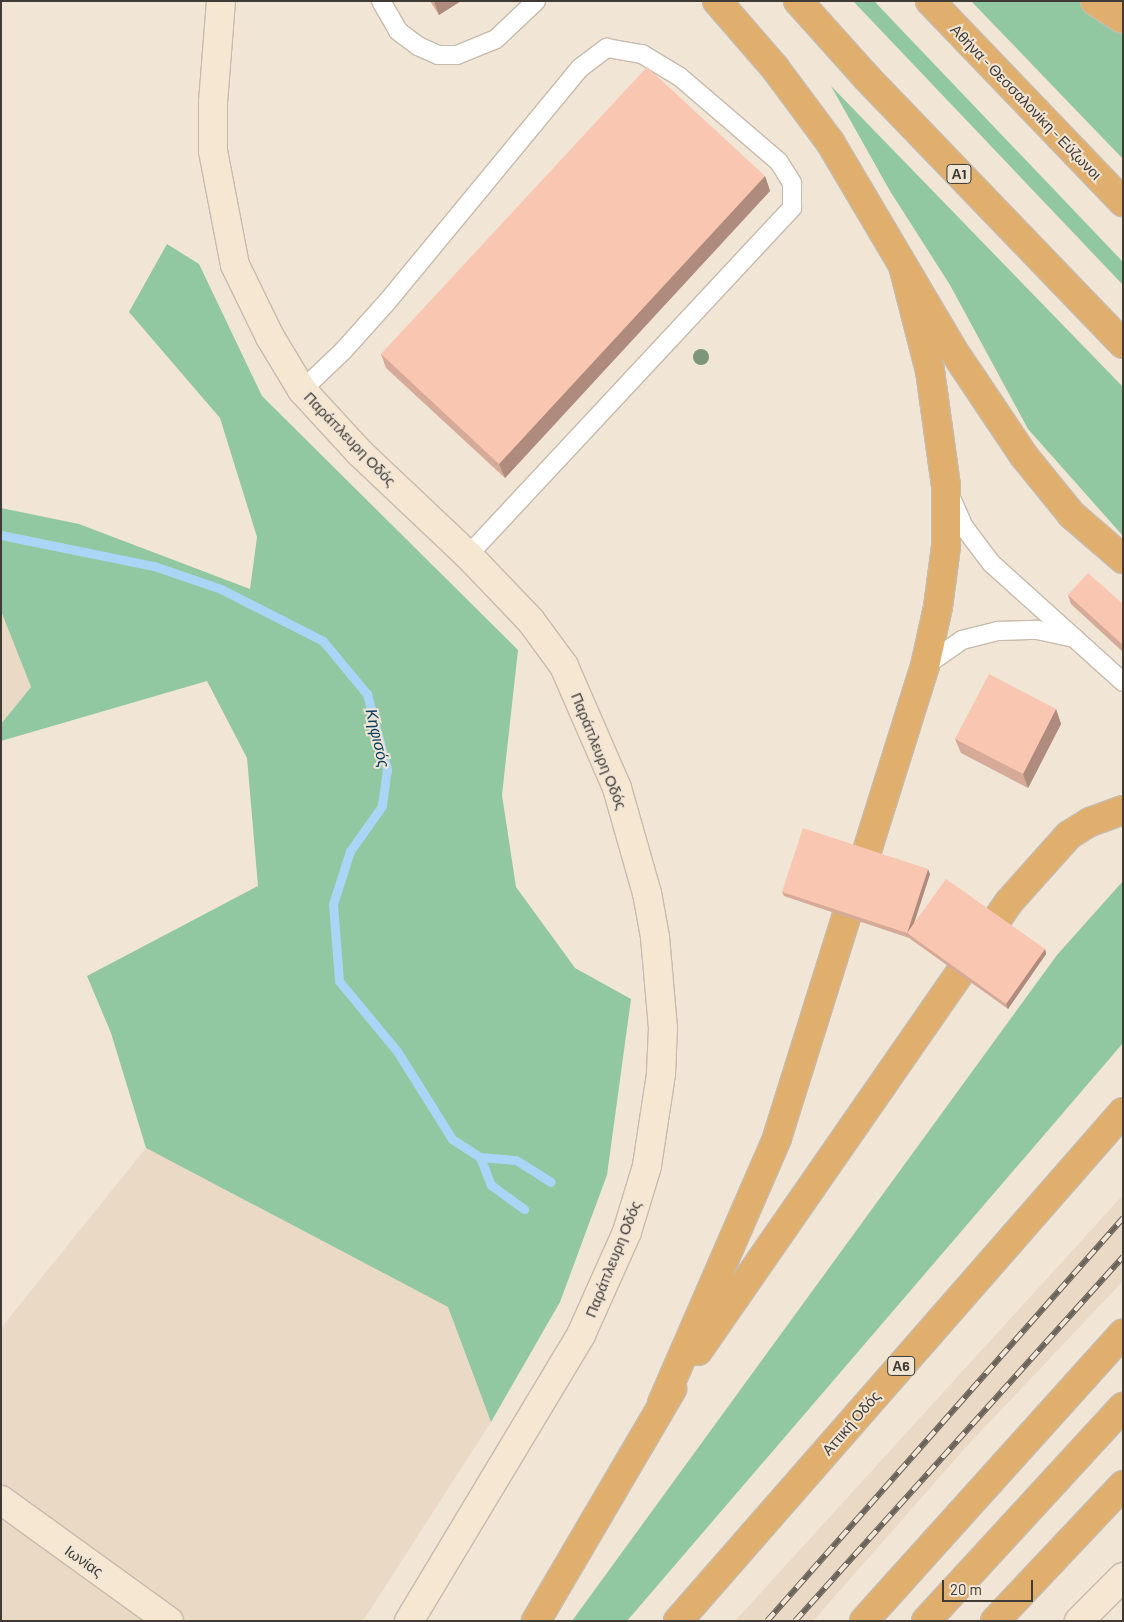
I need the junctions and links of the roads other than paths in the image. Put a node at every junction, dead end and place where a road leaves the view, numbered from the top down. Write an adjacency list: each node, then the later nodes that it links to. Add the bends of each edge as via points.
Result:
1 (221, 1): 12 (street, Παράπλευρη Οδός, via 213,103 213,151 223,212 235,265 270,337)
2 (381, 1): 3 (lane, via 398,31 418,46 438,55 458,55 496,39)
3 (536, 1)
4 (717, 1): 10 (highway, via 775,68 830,142)
5 (798, 1): 11 (highway, Α1, via 867,78)
6 (930, 1): 9 (highway, Αθήνα - Θεσσαλονίκη - Εύζωνοι)
7 (1095, 1): 8 (highway)
8 (1123, 19)
9 (1123, 202)
10 (903, 266): 13 (highway, via 930,371); 15 (highway, via 951,347 1024,456 1072,515)
11 (1123, 344)
12 (302, 390): 14 (street, Παράπλευρη Οδός, via 360,453); 14 (lane, via 387,302 580,68 607,48 642,54 680,77 779,162 792,183 792,208)
13 (946, 486): 16 (lane, via 964,528 991,563); 17 (highway, via 945,555)
14 (468, 556): 28 (street, Παράπλευρη Οδός, via 531,621 564,666 618,788 647,893 655,937 663,1028 661,1074 656,1120 637,1204 598,1300 581,1335)
15 (1123, 560)
16 (1074, 638): 17 (lane, via 1037,630 999,631 962,640); 18 (lane)
17 (925, 666): 22 (highway, via 777,1138)
18 (1123, 682)
19 (1123, 810): 22 (highway, via 1090,822 1069,836 1008,902)
20 (1123, 1112): 30 (highway, Αττική Οδός / Α6)
21 (1123, 1333): 31 (highway)
22 (662, 1403): 29 (highway)
23 (1123, 1407): 32 (highway)
24 (1123, 1485): 33 (highway)
25 (1, 1500): 27 (street, Ιωνίας)
26 (1123, 1577): 34 (street)
27 (169, 1621)
28 (409, 1621)
29 (536, 1621)
30 (678, 1621)
31 (864, 1621)
32 (926, 1621)
33 (995, 1621)
34 (1079, 1621)

